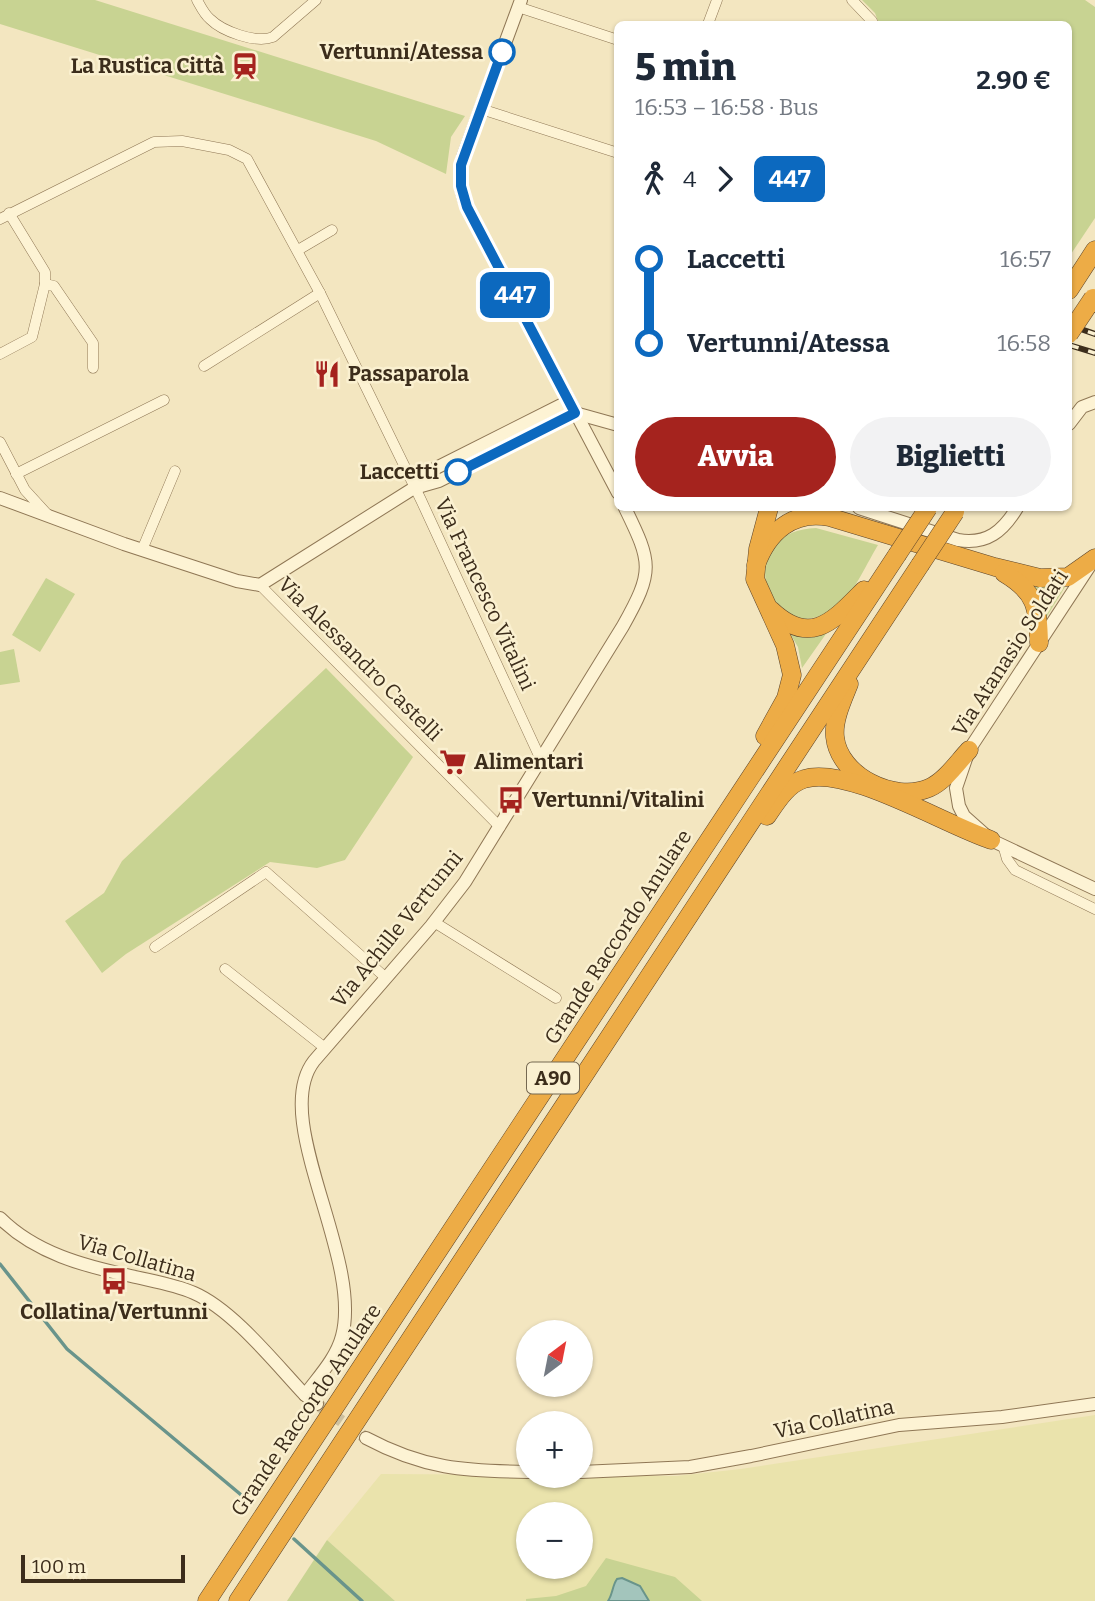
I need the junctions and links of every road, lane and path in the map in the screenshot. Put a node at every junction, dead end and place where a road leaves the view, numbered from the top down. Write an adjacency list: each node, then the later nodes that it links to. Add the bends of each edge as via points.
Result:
1 (197, 0): 2 (street, via 216,24 265,40)
2 (316, 0)
3 (717, 0): 6 (street)
4 (852, 0): 7 (street)
5 (520, 4): 8 (street); 9 (street)
6 (709, 21)
7 (872, 21)
8 (614, 39)
9 (481, 109): 10 (street); 25 (street, via 461,165 464,200)
10 (614, 152)
11 (3, 215): 13 (street, Via Francesco Vitalini, via 150,143 174,140 245,157); 15 (street, via 45,272)
12 (332, 230): 13 (street)
13 (298, 250): 17 (street, Via Francesco Vitalini)
14 (1095, 250): 16 (highway)
15 (45, 284): 20 (street, via 32,337); 22 (street, via 54,286 93,342)
16 (1072, 286)
17 (320, 293): 21 (street); 32 (street, Via Francesco Vitalini)
18 (1094, 296): 19 (highway, bridge)
19 (1072, 329)
20 (0, 354)
21 (204, 366)
22 (93, 368)
23 (164, 400): 30 (street)
24 (1095, 402): 26 (street, via 1082,407)
25 (572, 407): 27 (street); 31 (street); 32 (street)
26 (1072, 420)
27 (614, 423)
28 (0, 442): 30 (street, Via Alessandro Castelli)
29 (175, 471): 41 (street)
30 (16, 474): 40 (street, Via Alessandro Castelli)
31 (614, 486)
32 (414, 488): 46 (street); 51 (street, Via Francesco Vitalini)
33 (0, 498): 40 (street, Via Alessandro Castelli)
34 (626, 511): 51 (street, Via Achille Vertunni, via 645,548 643,587)
35 (768, 511): 44 (highway)
36 (868, 511): 39 (street, via 972,541 998,532)
37 (926, 511): 43 (highway, Grande Raccordo Anulare / A90, bridge)
38 (955, 511): 48 (highway, A90, bridge)
39 (1015, 511)
40 (50, 518): 41 (street, Via Alessandro Castelli)
41 (142, 550): 46 (street, Via Alessandro Castelli)
42 (1095, 558): 45 (highway, via 1061,579); 49 (street, Via Atanasio Soldati)
43 (893, 560): 47 (highway, via 823,626 795,626); 52 (highway, Grande Raccordo Anulare / A90)
44 (756, 565): 45 (highway, via 766,542 780,527 811,516 853,524); 47 (highway, via 755,579)
45 (995, 567): 49 (highway, via 1032,597)
46 (260, 585): 53 (street, Via Alessandro Castelli)
47 (766, 605): 52 (highway, via 788,653 791,686)
48 (876, 631): 50 (highway, via 856,668 835,727 845,761 871,782 908,792 940,781); 55 (highway, A90)
49 (1039, 643): 50 (street, Via Atanasio Soldati)
50 (969, 750): 54 (street, Via Atanasio Soldati, via 957,783 958,801 966,818)
51 (541, 760): 53 (street, Via Achille Vertunni)
52 (723, 816): 71 (highway, Grande Raccordo Anulare / A90)
53 (500, 827): 58 (street, Via Achille Vertunni)
54 (997, 842): 55 (highway, via 855,782 813,777 785,793); 56 (street); 57 (street, via 1015,870)
55 (706, 888): 72 (highway, A90)
56 (1095, 888)
57 (1095, 909)
58 (434, 922): 61 (street, Via Achille Vertunni); 62 (street)
59 (155, 947): 61 (street, via 266,872)
60 (225, 969): 63 (street)
61 (385, 977): 63 (street, Via Achille Vertunni)
62 (556, 998)
63 (325, 1048): 65 (street, Via Achille Vertunni, via 303,1081 302,1118 342,1269 346,1311 336,1351)
64 (0, 1218): 65 (street, Via Collatina, via 26,1239 60,1256 200,1296 235,1323)
65 (304, 1395): 66 (street, Via Collatina)
66 (317, 1404)
67 (1095, 1404): 69 (street, Via Collatina, via 899,1425 690,1466)
68 (366, 1438): 70 (street, via 421,1462)
69 (593, 1471)
70 (516, 1472)
71 (207, 1601)
72 (238, 1601)

